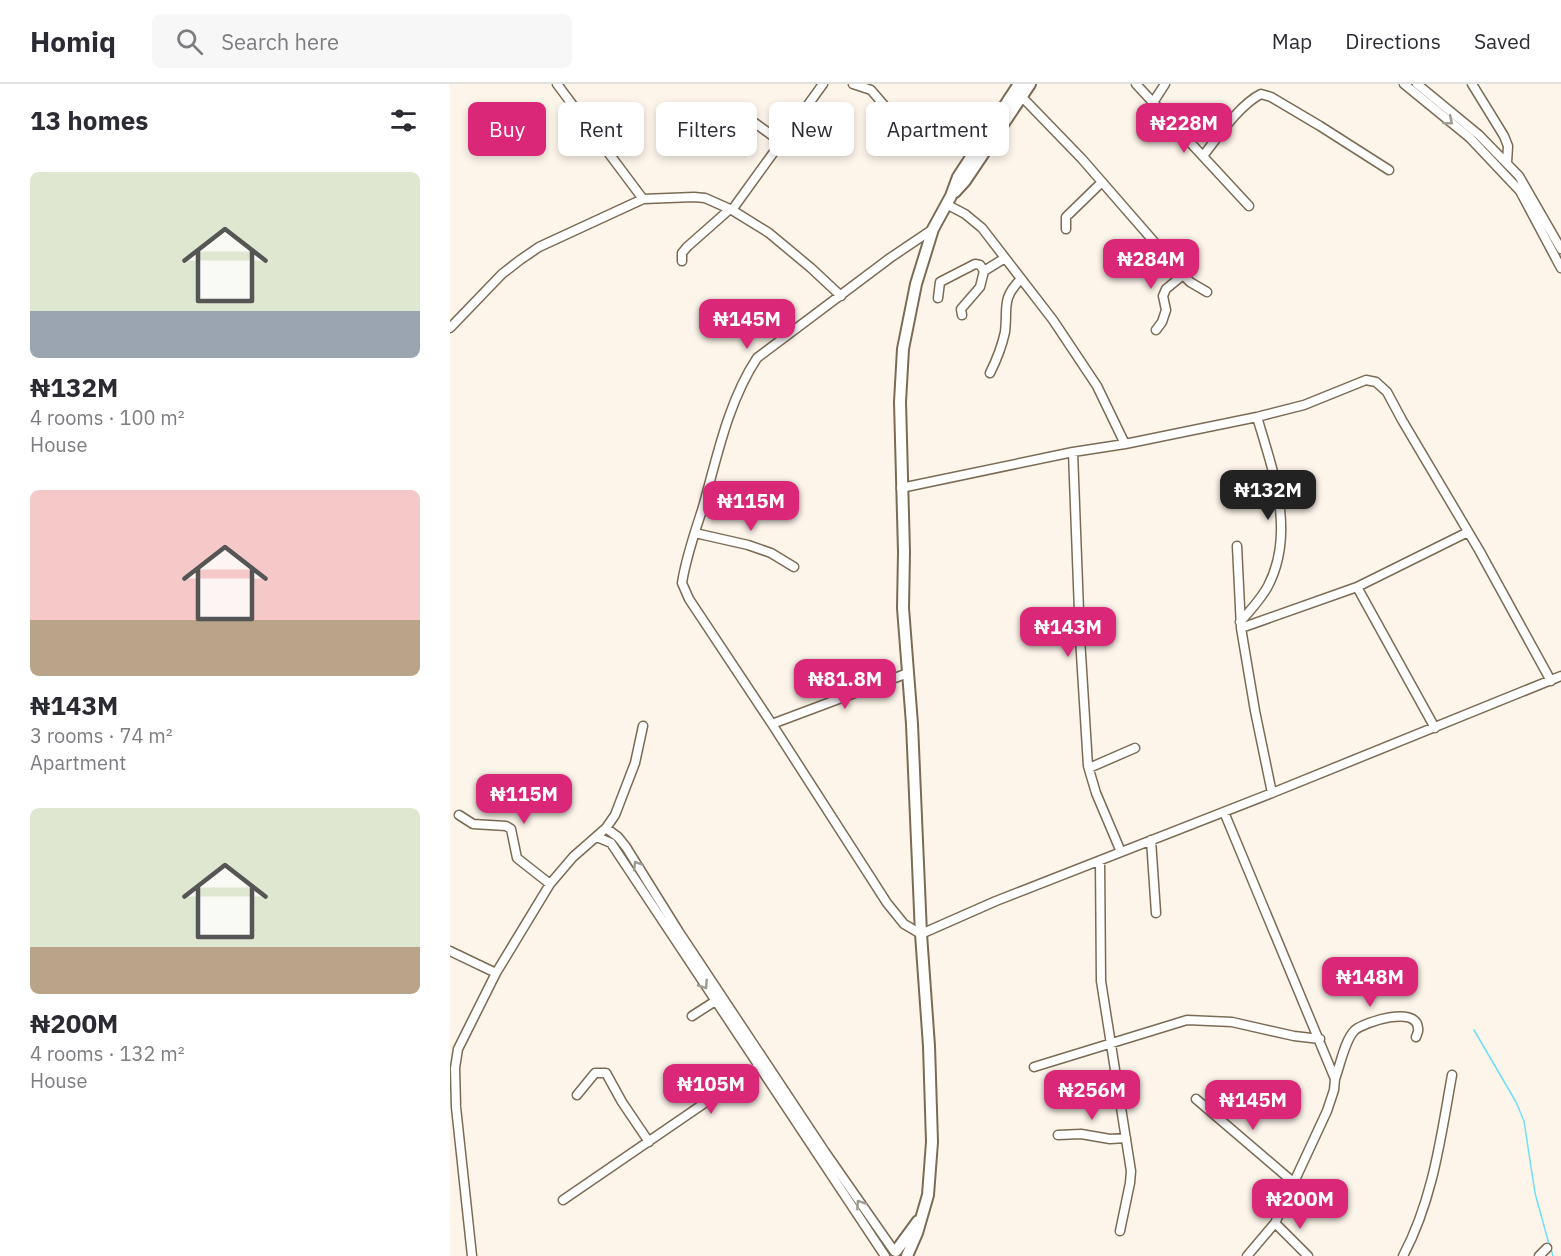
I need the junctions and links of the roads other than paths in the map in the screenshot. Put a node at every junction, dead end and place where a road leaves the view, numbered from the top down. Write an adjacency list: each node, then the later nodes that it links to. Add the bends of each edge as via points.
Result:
1 (557, 84): 20 (street)
2 (823, 84): 13 (street)
3 (853, 84): 14 (street, via 871,90)
4 (1019, 84): 21 (main road, via 958,177)
5 (1030, 84): 11 (main road)
6 (1136, 84): 12 (street)
7 (1165, 84): 12 (street)
8 (1404, 84): 29 (street, one-way to 29, via 1470,138 1520,191)
9 (1417, 84): 17 (street)
10 (1472, 84): 17 (street, via 1504,136)
11 (1022, 97): 19 (street); 21 (main road)
12 (1154, 101): 16 (street)
13 (810, 102)
14 (881, 102)
15 (770, 156): 23 (street)
16 (1203, 156): 18 (street, via 1254,97 1261,94 1301,114); 22 (street)
17 (1507, 163): 26 (street, via 1525,184)
18 (1389, 170)
19 (1102, 182): 25 (street, via 1066,217); 31 (street)
20 (643, 199): 23 (street, via 705,198); 37 (street, via 520,260)
21 (948, 200): 24 (main road); 27 (street, via 982,228)
22 (1249, 206)
23 (731, 210): 28 (street, via 687,247); 34 (street, via 769,233)
24 (933, 229): 34 (street); 43 (main road, via 916,284 903,349)
25 (1066, 229)
26 (1561, 249)
27 (1005, 258): 30 (street); 32 (street)
28 (682, 261)
29 (1561, 268)
30 (984, 271): 35 (street, via 975,264 940,282); 36 (street, via 981,287 961,309)
31 (1183, 275): 33 (street); 38 (street, via 1163,296 1166,310)
32 (1021, 279): 39 (street, via 1007,299 1004,333); 41 (street, via 1097,386)
33 (1207, 292)
34 (841, 296): 45 (street, via 761,354 752,366 733,407)
35 (938, 298)
36 (962, 315)
37 (450, 328)
38 (1156, 330)
39 (990, 374)
40 (1257, 417): 41 (street); 44 (street, via 1304,405 1366,380 1376,382 1387,392); 49 (street, via 1282,521 1282,541 1267,588)
41 (1125, 444): 42 (street)
42 (1072, 452): 43 (street); 57 (street)
43 (902, 488): 50 (main road)
44 (1468, 532): 48 (street); 52 (street)
45 (695, 533): 47 (street, via 748,545); 53 (street, via 682,583 686,595)
46 (1237, 546): 49 (street)
47 (794, 567)
48 (1357, 586): 49 (street); 55 (street)
49 (1241, 625): 58 (street)
50 (908, 673): 53 (street); 69 (main road)
51 (1561, 676): 52 (street)
52 (1551, 681): 55 (street)
53 (772, 724): 69 (street, via 887,903 904,924)
54 (643, 726): 61 (street, via 635,763)
55 (1435, 728): 58 (street)
56 (1135, 748): 57 (street)
57 (1089, 768): 64 (street)
58 (1272, 793): 59 (street)
59 (1224, 812): 63 (street); 75 (street)
60 (459, 815): 66 (street, via 473,824 511,829 517,858)
61 (606, 828): 62 (street); 68 (street, one-way to 61, via 622,842)
62 (597, 837): 66 (street); 68 (street, via 611,843)
63 (1151, 840): 64 (street); 67 (street)
64 (1121, 852): 65 (street)
65 (1100, 861): 69 (street); 76 (street, via 1101,981)
66 (550, 884): 71 (street)
67 (1156, 913)
68 (666, 919): 72 (street)
69 (921, 934): 92 (main road, via 932,1142 930,1180 922,1216)
70 (450, 951): 71 (street)
71 (496, 972): 83 (street, via 458,1049)
72 (719, 999): 73 (street); 77 (street)
73 (692, 1016)
74 (1416, 1037): 80 (street, via 1416,1023 1408,1019 1388,1016 1363,1025 1350,1036)
75 (1320, 1039): 76 (street, via 1201,1019); 80 (street)
76 (1111, 1044): 78 (street); 85 (street)
77 (762, 1064): 86 (street); 92 (street)
78 (1034, 1067)
79 (1452, 1075): 96 (street, via 1425,1208)
80 (1335, 1079): 87 (street, via 1327,1111)
81 (577, 1095): 86 (street, via 595,1074 606,1073)
82 (1197, 1099): 87 (street)
83 (453, 1107): 93 (street)
84 (1058, 1135): 85 (street)
85 (1126, 1138): 90 (street, via 1131,1171)
86 (649, 1142): 88 (street)
87 (1293, 1182): 89 (street)
88 (562, 1200)
89 (1275, 1223): 94 (street); 95 (street)
90 (1120, 1231)
91 (1546, 1248): 97 (street)
92 (896, 1254)
93 (472, 1256)
94 (1247, 1256)
95 (1308, 1256)
96 (1403, 1256)
97 (1539, 1256)

